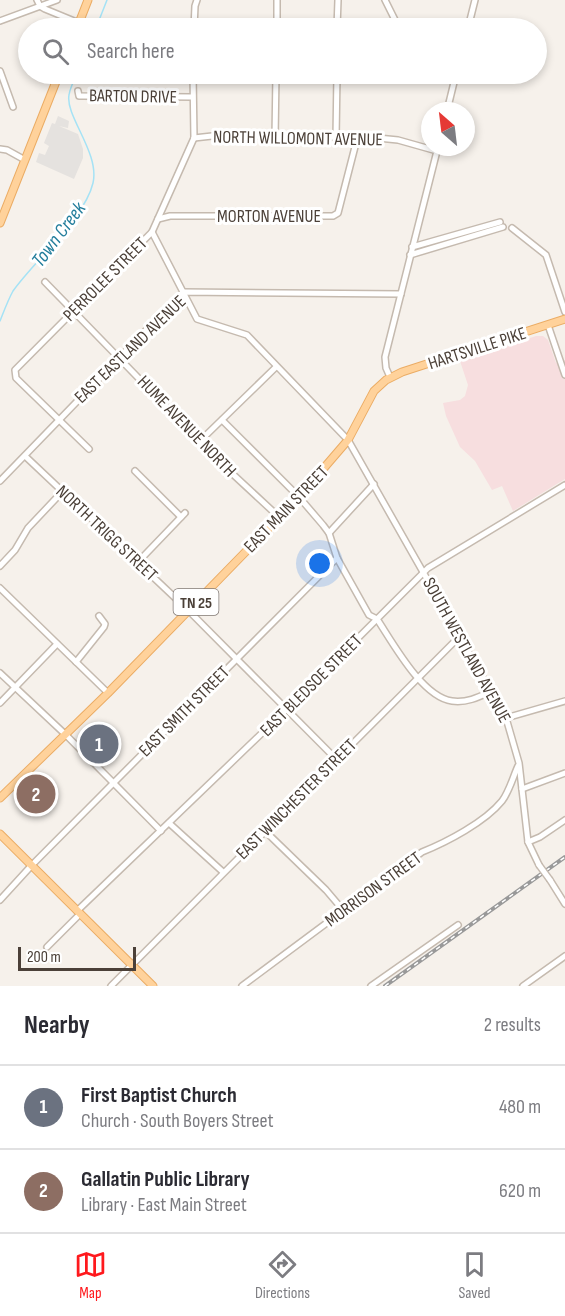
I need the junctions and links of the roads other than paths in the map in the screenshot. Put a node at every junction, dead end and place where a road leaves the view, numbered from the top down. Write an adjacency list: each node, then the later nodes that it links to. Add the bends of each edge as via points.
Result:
1 (57, 0): 8 (street)
2 (88, 0): 10 (main road)
3 (197, 0): 11 (street)
4 (277, 0): 12 (street)
5 (338, 0): 13 (street)
6 (385, 0): 14 (street)
7 (475, 0): 15 (street)
8 (38, 3): 9 (street); 16 (street)
9 (64, 18)
10 (81, 18)
11 (194, 18)
12 (277, 18)
13 (337, 18)
14 (394, 18)
15 (470, 18)
16 (0, 21)
17 (0, 71): 26 (street)
18 (55, 84): 34 (main road)
19 (193, 84): 24 (street)
20 (276, 84): 28 (street)
21 (337, 84): 29 (street)
22 (454, 84): 25 (street)
23 (78, 91): 24 (street, BARTON DRIVE, via 79,96)
24 (192, 97): 27 (street)
25 (449, 102)
26 (13, 107)
27 (194, 138): 28 (street, NORTH WILLOMONT AVENUE); 35 (street, PERROLEE STREET)
28 (276, 138): 29 (street, NORTH WILLOMONT AVENUE)
29 (336, 138): 30 (street, NORTH WILLOMONT AVENUE)
30 (357, 139): 31 (street, NORTH WILLOMONT AVENUE); 35 (street, MORTON AVENUE, via 338,213 333,216)
31 (421, 145)
32 (0, 148): 34 (street)
33 (436, 156): 39 (street)
34 (25, 160): 36 (main road)
35 (158, 219): 38 (street, PERROLEE STREET)
36 (0, 223)
37 (512, 228): 45 (street, via 544,251)
38 (152, 232): 42 (street, SOUTH WESTLAND AVENUE); 44 (street, PERROLEE STREET)
39 (412, 247): 40 (street); 40 (street, via 502,224)
40 (411, 255): 43 (street)
41 (45, 282): 44 (street, HUME AVENUE NORTH)
42 (183, 292): 43 (street, EAST EASTLAND AVENUE); 48 (street, EAST EASTLAND AVENUE); 49 (street, SOUTH WESTLAND AVENUE, via 197,319 246,335)
43 (401, 294): 51 (street, via 385,357)
44 (74, 310): 48 (street, HUME AVENUE NORTH); 52 (street, PERROLEE STREET, via 14,375)
45 (565, 312)
46 (565, 318): 47 (main road, HARTSVILLE PIKE / TN 25)
47 (548, 325): 50 (street); 51 (main road, HARTSVILLE PIKE / TN 25)
48 (120, 357): 52 (street, EAST EASTLAND AVENUE); 55 (street, HUME AVENUE NORTH)
49 (276, 367): 53 (street); 54 (street, SOUTH WESTLAND AVENUE)
50 (565, 375)
51 (390, 377): 54 (main road, EAST MAIN STREET / TN 25, via 374,391)
52 (58, 420): 56 (street); 57 (street, EAST EASTLAND AVENUE)
53 (222, 420): 55 (street); 63 (street)
54 (348, 440): 60 (street, SOUTH WESTLAND AVENUE); 63 (main road, EAST MAIN STREET / TN 25)
55 (200, 441): 64 (street, HUME AVENUE NORTH)
56 (89, 448)
57 (25, 456): 59 (street, EAST EASTLAND AVENUE); 62 (street, NORTH TRIGG STREET)
58 (135, 471): 67 (street, via 183,515)
59 (0, 481)
60 (374, 484): 65 (street); 69 (street, SOUTH WESTLAND AVENUE)
61 (565, 484): 69 (street, EAST BLEDSOE STREET)
62 (62, 492): 67 (street, NORTH TRIGG STREET); 68 (street)
63 (296, 494): 64 (main road, EAST MAIN STREET / TN 25); 65 (street)
64 (279, 517): 71 (main road, EAST MAIN STREET / TN 25)
65 (329, 533): 66 (street)
66 (337, 558): 73 (street, via 369,615); 76 (street, EAST SMITH STREET)
67 (138, 562): 71 (street, NORTH TRIGG STREET)
68 (0, 566)
69 (424, 572): 73 (street, EAST BLEDSOE STREET); 74 (street, SOUTH WESTLAND AVENUE)
70 (0, 588): 75 (street)
71 (188, 610): 76 (street, NORTH TRIGG STREET); 82 (main road, EAST MAIN STREET / TN 25)
72 (99, 616): 77 (street, via 104,627)
73 (377, 619): 79 (street); 85 (street, EAST BLEDSOE STREET)
74 (461, 635): 79 (street, EAST WINCHESTER STREET); 81 (street, SOUTH WESTLAND AVENUE)
75 (57, 644): 77 (street); 80 (street)
76 (236, 658): 85 (street, NORTH TRIGG STREET); 91 (street, EAST SMITH STREET)
77 (76, 662): 82 (street)
78 (0, 673): 80 (street)
79 (418, 678): 81 (street, via 451,701 476,699); 88 (street, EAST WINCHESTER STREET)
80 (15, 688): 84 (street); 87 (street)
81 (492, 691): 86 (street, SOUTH WESTLAND AVENUE)
82 (108, 693): 87 (main road, EAST MAIN STREET / TN 25)
83 (565, 701): 86 (street)
84 (0, 703)
85 (287, 709): 88 (street, NORTH TRIGG STREET); 96 (street, EAST BLEDSOE STREET)
86 (506, 718): 89 (street, SOUTH WESTLAND AVENUE)
87 (66, 735): 91 (street); 92 (main road, EAST MAIN STREET / TN 25)
88 (336, 759): 98 (street, EAST WINCHESTER STREET)
89 (519, 763): 93 (street, SOUTH WESTLAND AVENUE); 105 (street, MORRISON STREET, via 504,800 488,814 422,852)
90 (565, 773): 93 (street)
91 (113, 783): 97 (street); 101 (street, EAST SMITH STREET)
92 (3, 789): 94 (main road, EAST MAIN STREET / TN 25)
93 (522, 789): 100 (street, SOUTH WESTLAND AVENUE)
94 (0, 798)
95 (565, 820): 100 (street)
96 (169, 823): 97 (street, EAST BLEDSOE STREET); 102 (street)
97 (161, 831): 106 (street, EAST BLEDSOE STREET)
98 (265, 831): 102 (street, EAST WINCHESTER STREET); 105 (street)
99 (0, 834): 101 (main road)
100 (528, 842): 104 (street, SOUTH WESTLAND AVENUE, bridge)
101 (32, 865): 103 (street, EAST SMITH STREET); 106 (main road)
102 (223, 873): 110 (street, EAST WINCHESTER STREET)
103 (0, 900)
104 (565, 904)
105 (343, 910): 113 (street, MORRISON STREET)
106 (78, 913): 108 (street, EAST BLEDSOE STREET); 110 (main road)
107 (458, 925): 114 (street)
108 (47, 947)
109 (565, 956): 115 (street)
110 (132, 965): 111 (street, EAST WINCHESTER STREET); 112 (main road)
111 (111, 986)
112 (153, 986)
113 (242, 986)
114 (371, 986)
115 (523, 986)

